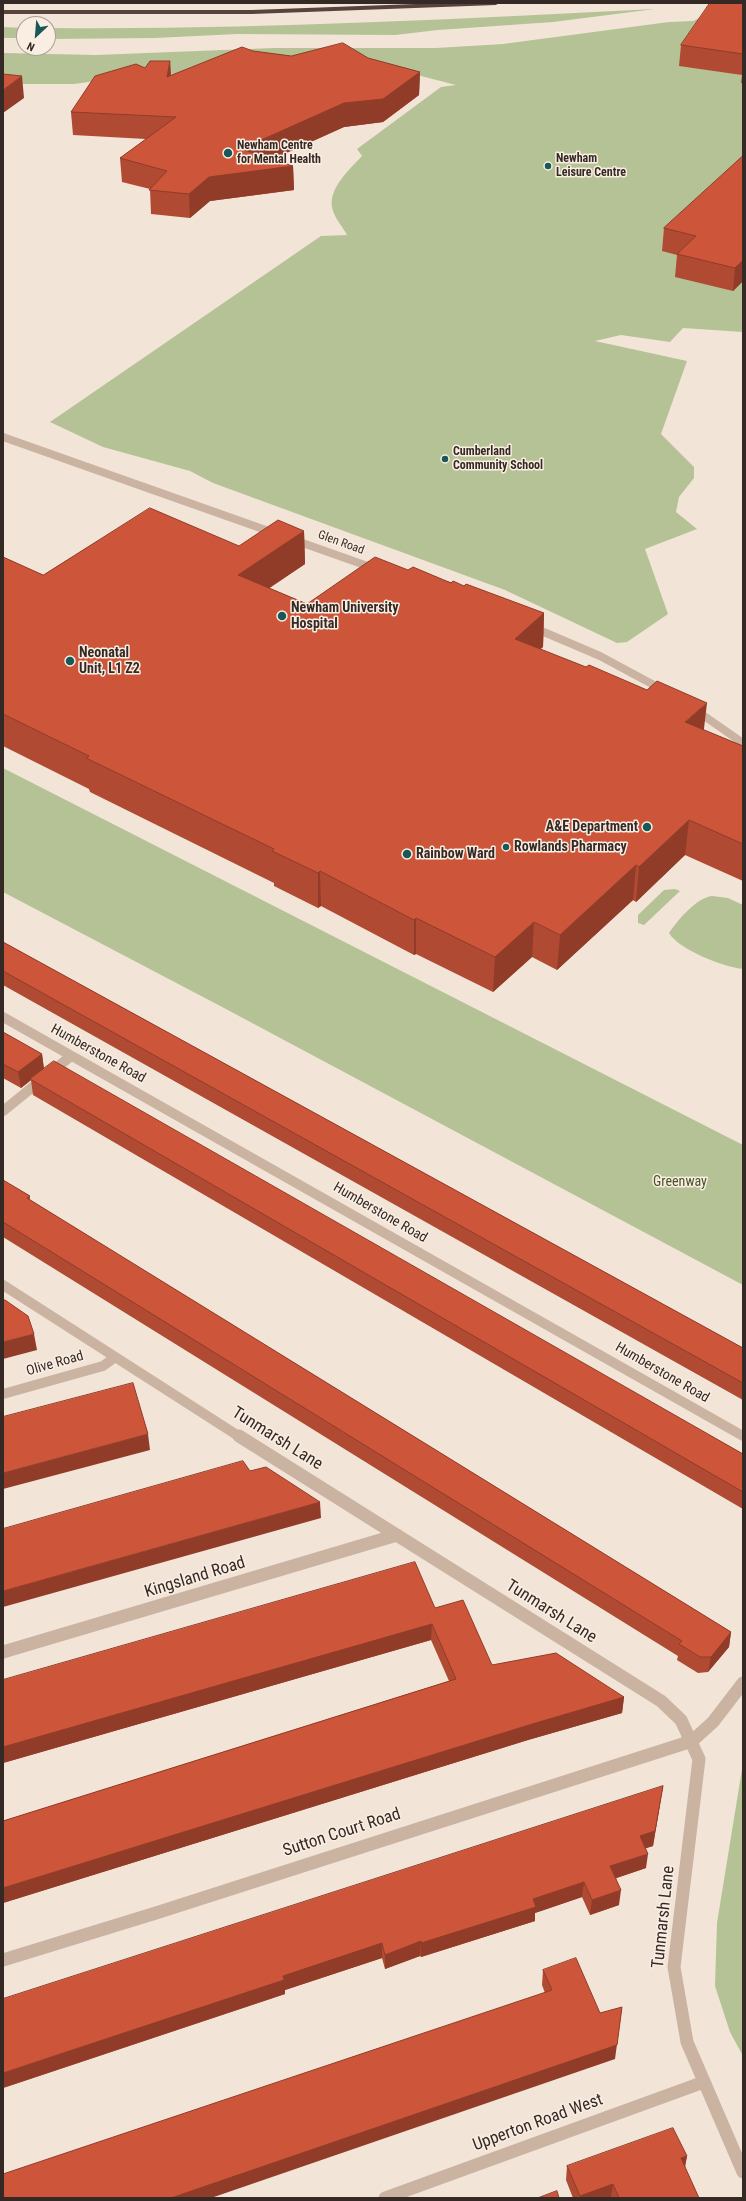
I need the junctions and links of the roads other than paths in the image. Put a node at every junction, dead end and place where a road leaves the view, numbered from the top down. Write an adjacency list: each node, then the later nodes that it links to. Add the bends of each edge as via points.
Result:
1 (496, 3): 2 (highway, via 252,12)
2 (3, 12)
3 (3, 437): 4 (street, Glen Road)
4 (384, 572)
5 (522, 624): 6 (street, via 576,645 641,676)
6 (671, 694)
7 (684, 703): 8 (street)
8 (743, 743)
9 (3, 1017): 10 (street, Humberstone Road)
10 (71, 1056): 11 (street); 15 (street, Humberstone Road)
11 (3, 1111)
12 (3, 1285): 13 (street, Tunmarsh Lane)
13 (114, 1358): 14 (street, Olive Road, via 96,1368); 16 (street, Tunmarsh Lane)
14 (3, 1394)
15 (743, 1436)
16 (397, 1534): 17 (street, Kingsland Road); 19 (street, Tunmarsh Lane, via 661,1701 681,1720)
17 (3, 1652)
18 (743, 1683): 19 (street, via 713,1722)
19 (692, 1741): 20 (street, Sutton Court Road); 21 (street, Tunmarsh Lane, via 699,1759 698,1779 674,1967 687,2042)
20 (3, 1960)
21 (704, 2082): 22 (street, Tunmarsh Lane); 23 (street, Upperton Road West)
22 (743, 2172)
23 (385, 2198)

